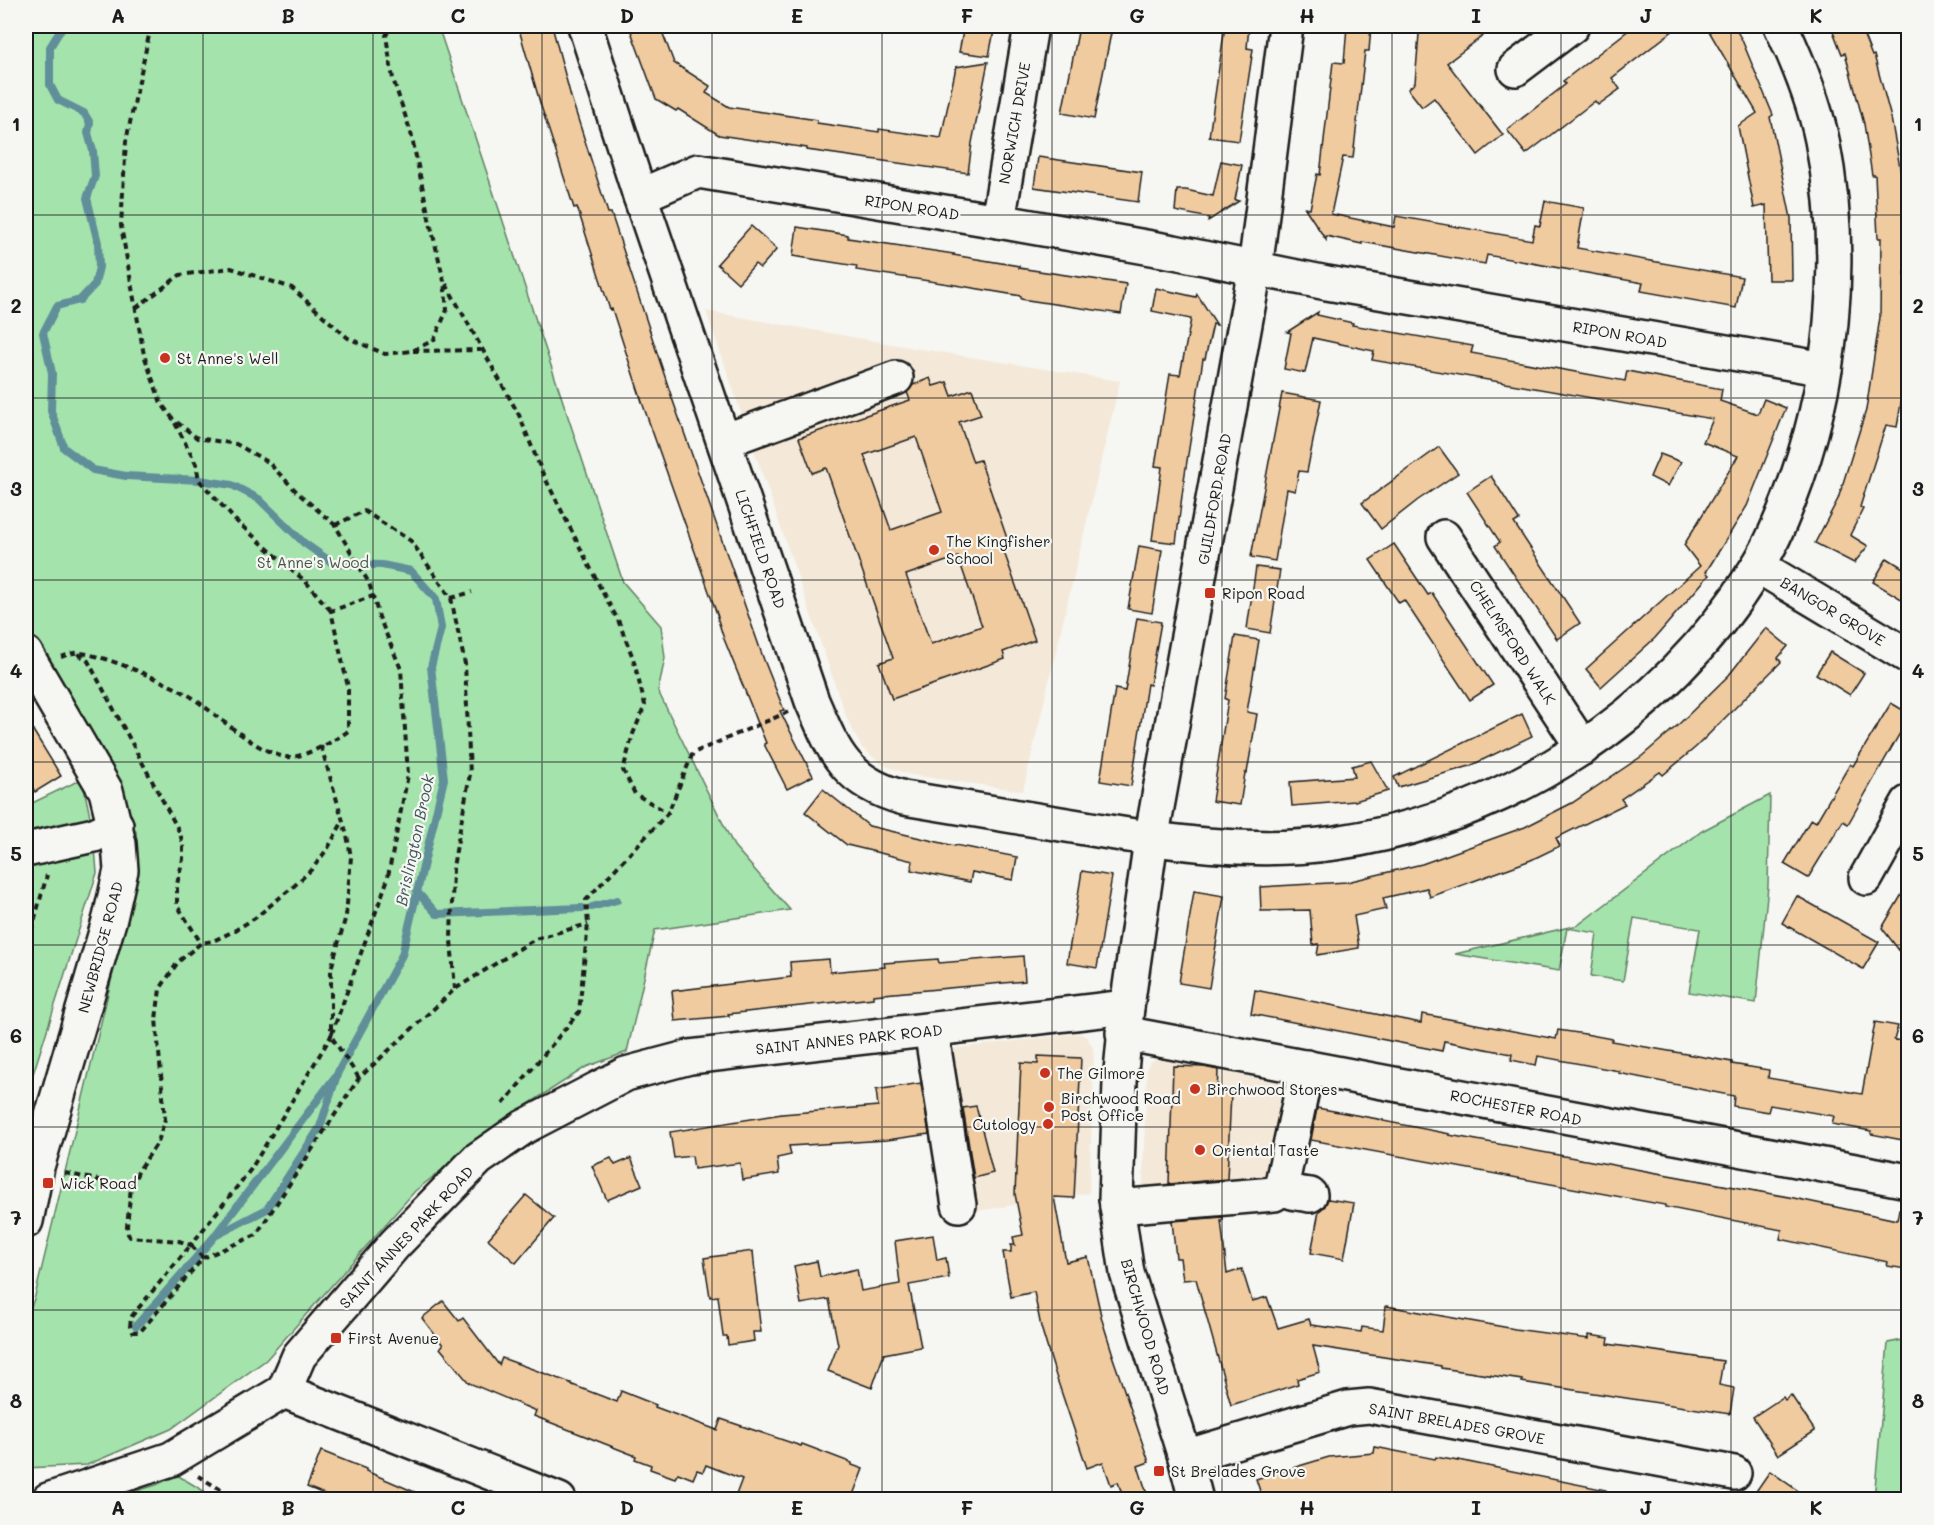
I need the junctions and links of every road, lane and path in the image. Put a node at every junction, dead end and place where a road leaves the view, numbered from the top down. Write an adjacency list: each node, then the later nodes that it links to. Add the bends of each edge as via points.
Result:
1 (151, 26): 13 (path, via 126,141 121,226)
2 (390, 26): 12 (path, via 386,36 393,79 411,133)
3 (585, 26): 9 (street, LICHFIELD ROAD)
4 (1031, 26): 10 (street, NORWICH DRIVE)
5 (1286, 26): 11 (street, GUILDFORD ROAD)
6 (1572, 26): 8 (street)
7 (1781, 26): 16 (street, LICHFIELD ROAD, via 1815,114 1827,170 1833,222 1833,283)
8 (1515, 69)
9 (640, 196): 10 (street, RIPON ROAD, via 698,171); 19 (street, LICHFIELD ROAD)
10 (998, 221): 11 (street, RIPON ROAD)
11 (1255, 269): 16 (street, RIPON ROAD); 37 (street, GUILDFORD ROAD)
12 (444, 281): 14 (path); 15 (path, via 447,310 434,340)
13 (136, 308): 15 (path, via 180,275 231,268 292,288 348,338 385,354); 18 (path, via 144,355 161,403)
14 (481, 350): 15 (path); 34 (path, via 519,415 542,472 618,620 645,705 624,770 635,794)
15 (412, 351)
16 (1825, 369): 22 (street, LICHFIELD ROAD, via 1804,461)
17 (896, 378): 19 (street)
18 (173, 419): 20 (path, via 197,438 236,444 268,462); 26 (path, via 196,464 199,480 235,520 306,582)
19 (724, 441): 30 (street, LICHFIELD ROAD)
20 (335, 525): 24 (path); 25 (path, via 364,511 411,542)
21 (1444, 537): 32 (street, CHELMSFORD WALK)
22 (1758, 566): 28 (street, BANGOR GROVE); 32 (street, LICHFIELD ROAD, via 1683,664 1647,699)
23 (471, 592): 25 (path)
24 (373, 596): 26 (path); 46 (path, via 400,669 408,775 387,880)
25 (451, 598): 43 (path, via 465,663 470,774 453,867 451,940)
26 (331, 611): 31 (path, via 348,687 348,731)
27 (75, 652): 29 (path); 31 (path, via 121,664 191,696 249,741 279,756 296,756); 41 (path, via 88,661 180,833 183,859 177,905)
28 (1908, 656)
29 (29, 659): 36 (street, NEWBRIDGE ROAD, via 106,791)
30 (812, 701): 34 (path, via 693,753); 37 (street, LICHFIELD ROAD, via 840,758 859,777 885,792)
31 (321, 746): 35 (path)
32 (1583, 748): 37 (street, LICHFIELD ROAD, via 1487,801 1369,837 1296,848)
33 (1908, 803): 39 (street)
34 (668, 813): 40 (path, via 586,900)
35 (343, 821): 41 (path, via 313,868 294,886 234,931); 46 (path, via 350,846 351,872 346,916 331,969)
36 (116, 825): 38 (street, via 94,835); 50 (street, NEWBRIDGE ROAD, via 121,870 110,918)
37 (1151, 840): 44 (street, GUILDFORD ROAD)
38 (41, 846): 42 (path)
39 (1866, 878)
40 (588, 924): 43 (path, via 535,939); 49 (path, via 579,1012)
41 (201, 943): 52 (path, via 178,962 160,989 156,1020 165,1119 158,1142)
42 (26, 950)
43 (455, 989): 48 (path)
44 (1125, 1020): 45 (street, SAINT ANNES PARK ROAD); 47 (street, ROCHESTER ROAD); 56 (street, BIRCHWOOD ROAD)
45 (931, 1030): 55 (street); 60 (street, SAINT ANNES PARK ROAD, via 690,1057 626,1074 524,1127 478,1159 395,1244 299,1356)
46 (331, 1036): 48 (path); 58 (path, via 251,1169)
47 (1307, 1067): 51 (street, ROCHESTER ROAD); 54 (street, via 1282,1183 1285,1189)
48 (358, 1078): 59 (path, via 256,1235)
49 (503, 1104)
50 (37, 1167): 52 (path); 57 (street, NEWBRIDGE ROAD)
51 (1908, 1180)
52 (131, 1187): 58 (path, via 129,1235)
53 (1274, 1194): 56 (street)
54 (1310, 1195)
55 (959, 1205)
56 (1117, 1207): 61 (street, BIRCHWOOD ROAD, via 1127,1273)
57 (26, 1221)
58 (192, 1246): 59 (path); 59 (path, via 131,1317 133,1332 140,1332)
59 (203, 1258)
60 (284, 1391): 62 (street); 66 (street)
61 (1185, 1456): 63 (street, SAINT BRELADES GROVE, via 1348,1408 1369,1406); 67 (street, BIRCHWOOD ROAD)
62 (171, 1459): 64 (street); 65 (path)
63 (1734, 1473)
64 (48, 1500)
65 (238, 1500)
66 (559, 1500)
67 (1196, 1500)

